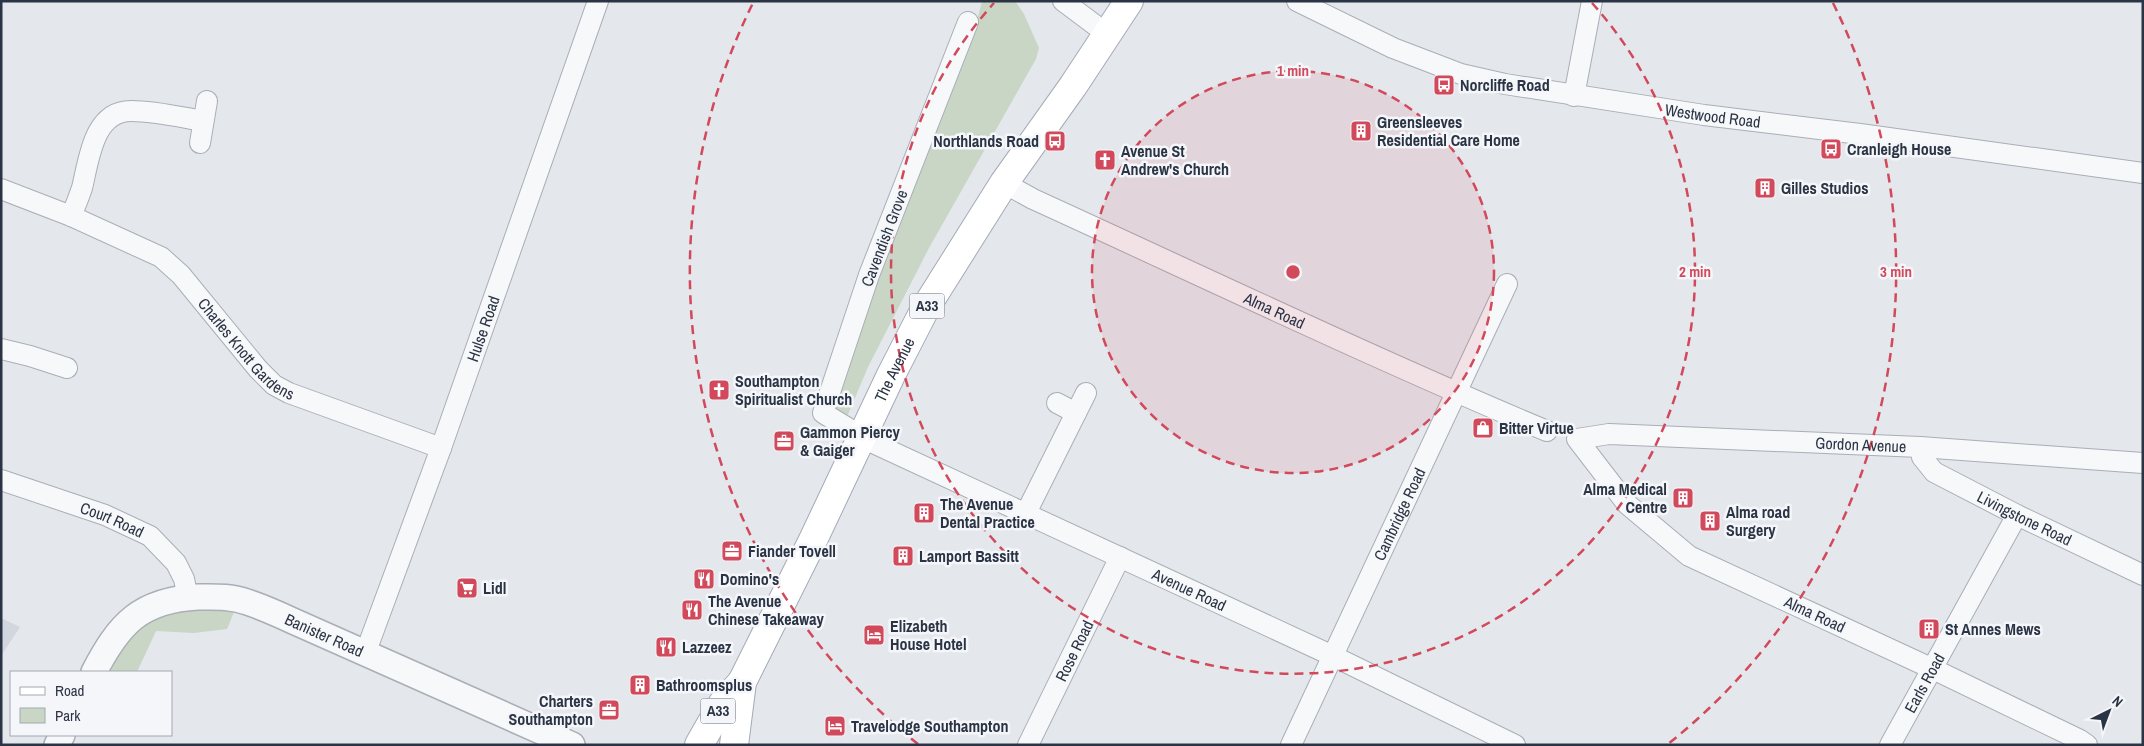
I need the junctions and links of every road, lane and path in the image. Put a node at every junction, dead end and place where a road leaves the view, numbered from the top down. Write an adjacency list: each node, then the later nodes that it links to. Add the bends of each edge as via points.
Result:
1 (598, 1): 27 (street, Hulse Road)
2 (1062, 1): 7 (street)
3 (1130, 1): 7 (main road, The Avenue / A33)
4 (1297, 1): 8 (street, Westwood Road, via 1369,38 1437,66 1505,84)
5 (1592, 1): 8 (street)
6 (968, 22): 24 (street, Cavendish Grove, via 869,275 823,413)
7 (1107, 34): 13 (main road, The Avenue / A33)
8 (1574, 96): 12 (street, Westwood Road)
9 (207, 101): 10 (street)
10 (203, 121): 11 (street); 15 (street, via 130,110 112,116 98,130)
11 (200, 143)
12 (2143, 173)
13 (1004, 184): 20 (street, Alma Road); 24 (main road, The Avenue / A33, via 926,307)
14 (1, 189): 15 (street, Charles Knott Gardens)
15 (71, 216): 27 (street, Charles Knott Gardens, via 161,257 182,275 238,346 274,385)
16 (1507, 284): 20 (street, Cambridge Road)
17 (1, 349): 18 (street)
18 (68, 368)
19 (1086, 393): 22 (street)
20 (1456, 393): 23 (street, Alma Road); 36 (street, Cambridge Road)
21 (1057, 403): 22 (street)
22 (1076, 414): 30 (street)
23 (1547, 431)
24 (862, 436): 30 (street, Avenue Road); 39 (main road, The Avenue / A33)
25 (1577, 439): 26 (street, Gordon Avenue, via 1609,434); 37 (street, Alma Road, via 1627,504 1689,556)
26 (1920, 446): 28 (street, Gordon Avenue); 31 (street, Livingstone Road, via 1922,457 1934,472)
27 (441, 448): 35 (street, Hulse Road)
28 (2143, 463)
29 (1, 480): 34 (street, Court Road, via 105,515 150,536 176,563)
30 (1026, 513): 32 (street, Avenue Road)
31 (2017, 515): 33 (street, Livingstone Road); 37 (street, Earls Road)
32 (1120, 557): 36 (street, Avenue Road); 43 (street, Rose Road)
33 (2143, 575)
34 (188, 598): 35 (street, Banister Road, via 225,598 247,602); 38 (street, Banister Road, via 156,604 129,620 107,646)
35 (365, 654): 40 (street, Banister Road)
36 (1333, 656): 44 (street, Cambridge Road); 45 (street, Avenue Road)
37 (1933, 669): 46 (street, Earls Road); 47 (street, Alma Road)
38 (94, 671)
39 (742, 682): 41 (main road, The Avenue / A33, via 723,703); 42 (main road, The Avenue / A33)
40 (572, 745)
41 (698, 745)
42 (734, 745)
43 (1028, 745)
44 (1291, 745)
45 (1515, 745)
46 (1890, 745)
47 (2087, 745)

